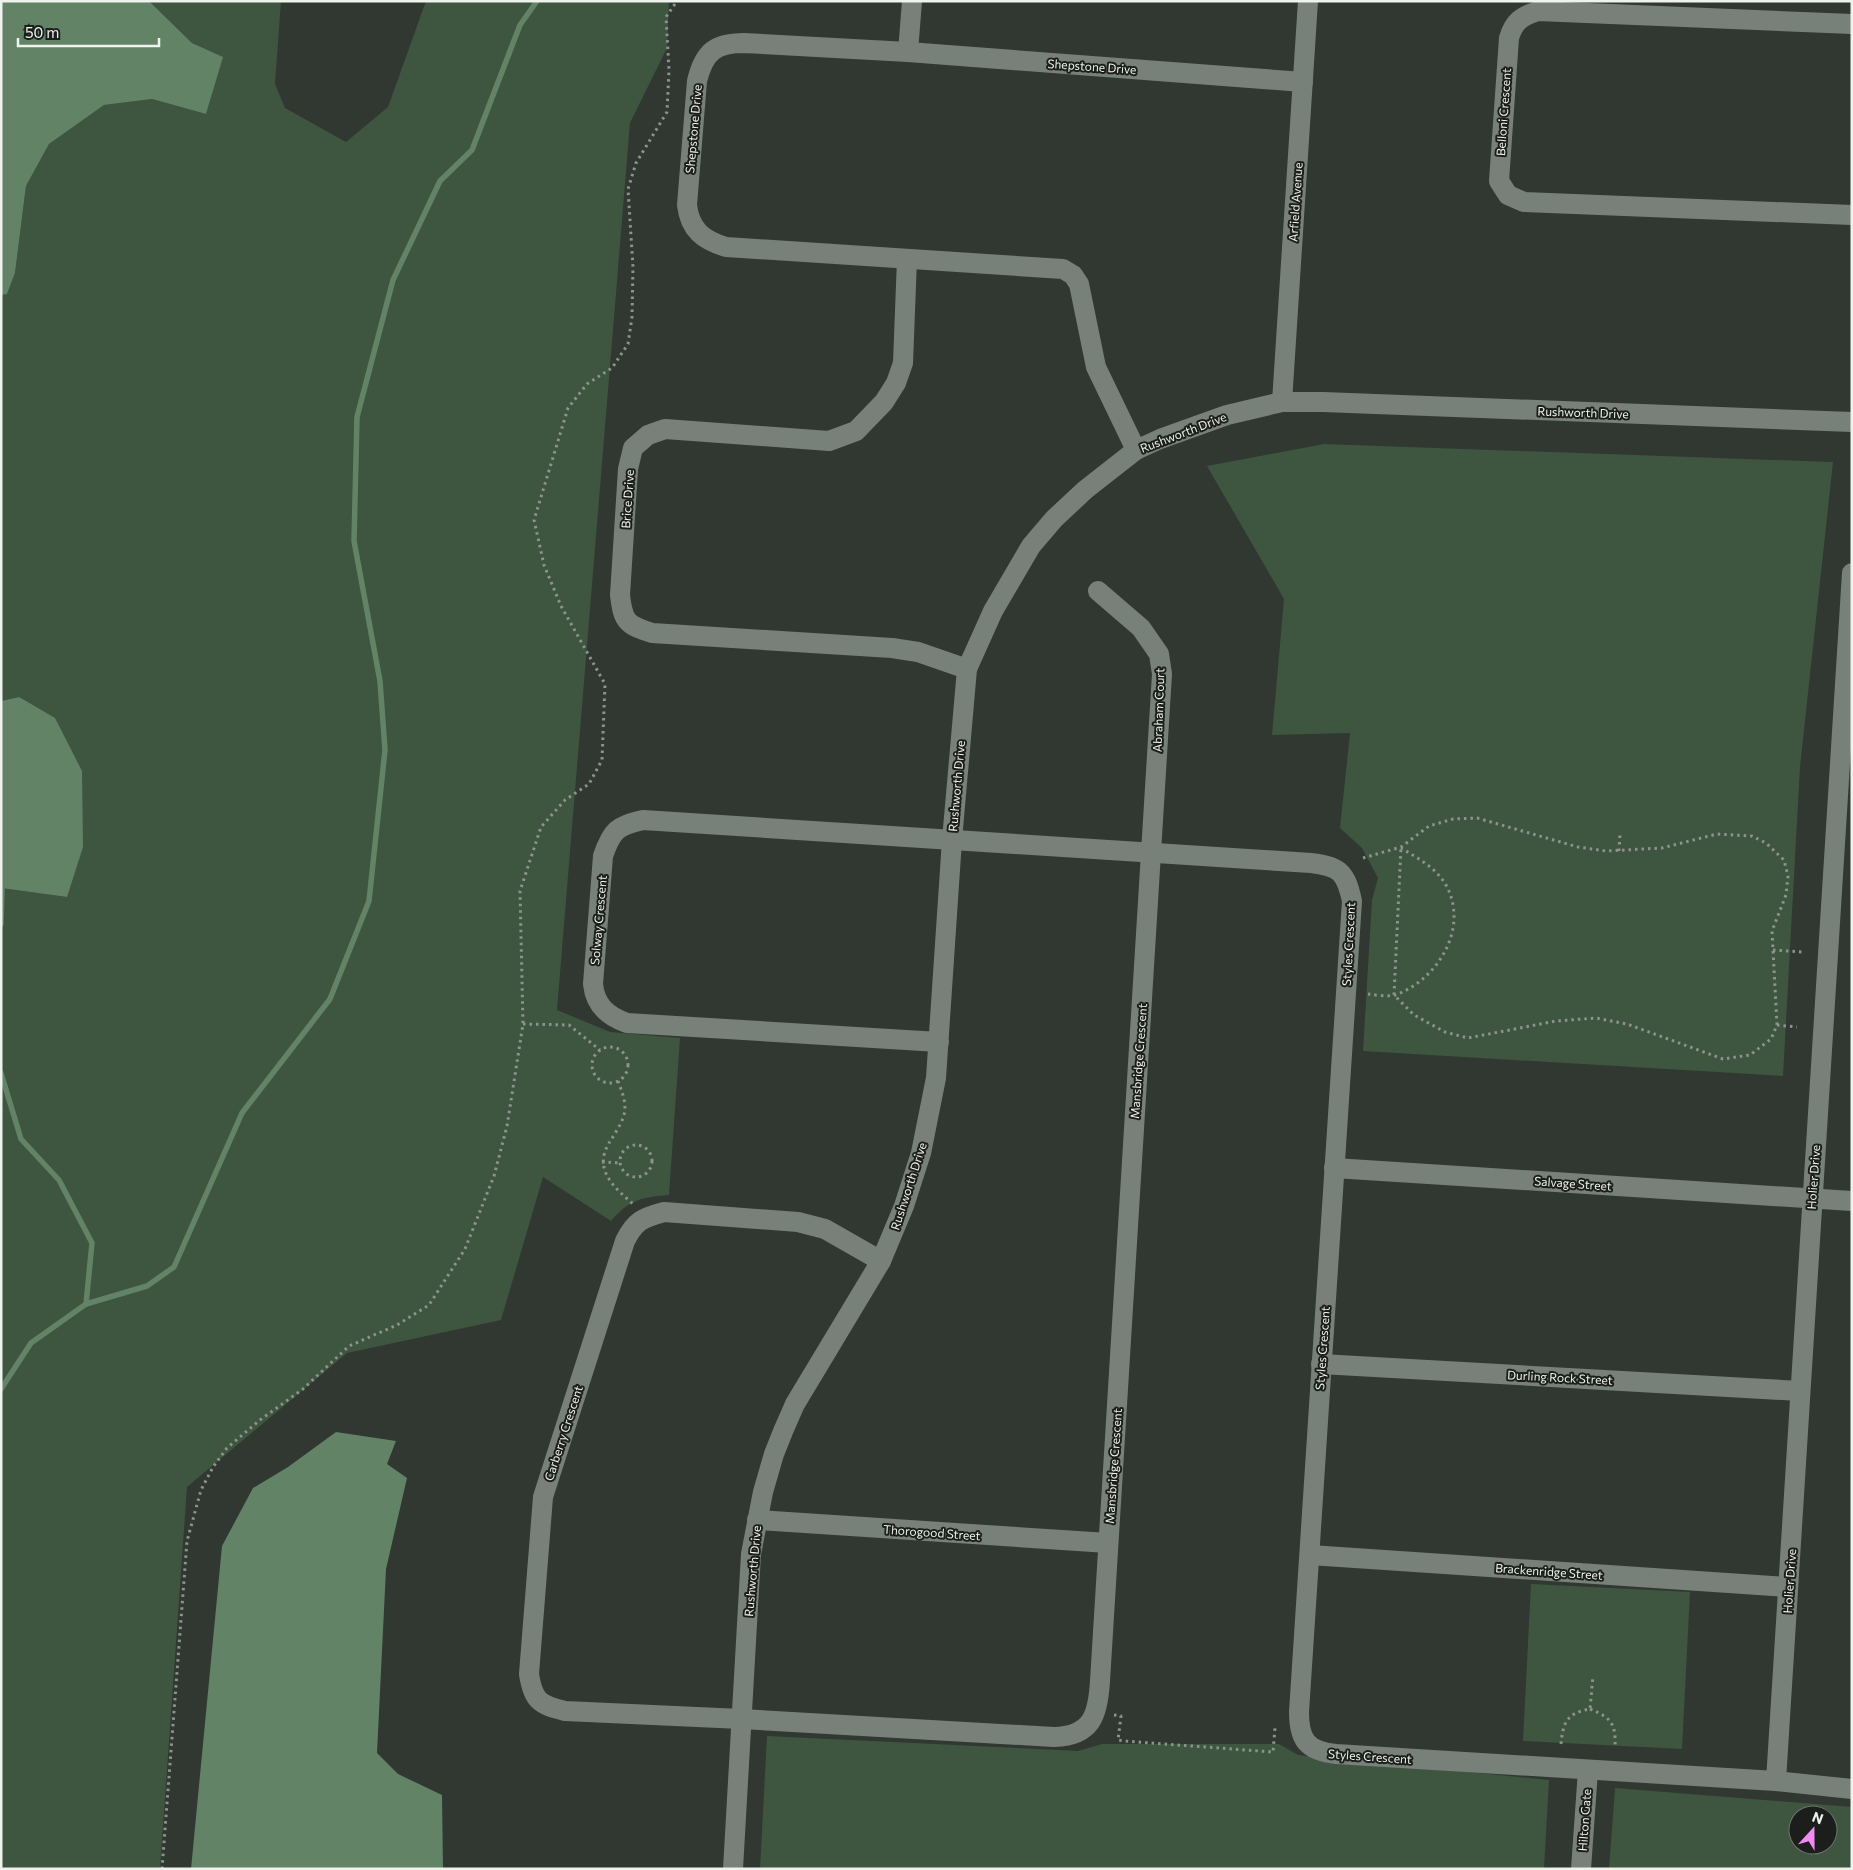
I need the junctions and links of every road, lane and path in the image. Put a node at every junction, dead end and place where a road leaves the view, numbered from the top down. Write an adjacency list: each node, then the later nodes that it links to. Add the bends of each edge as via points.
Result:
1 (677, 1): 26 (path, via 666,17 667,112 636,162 628,188 634,267 628,344 612,368 587,384 568,408 534,520 544,565 561,606 605,684 602,760 589,784 565,800 541,827 520,891)
2 (912, 1): 5 (street)
3 (1308, 1): 6 (street, Arfield Avenue)
4 (1852, 24): 7 (street, Belloni Crescent, via 1538,11 1524,16 1513,24 1509,38 1499,181 1508,195 1524,202)
5 (908, 52): 6 (street, Shepstone Drive); 8 (street, Shepstone Drive, via 736,43 714,50 701,63 697,81 687,205 688,218 695,230 709,242 726,247)
6 (1303, 82): 9 (street, Arfield Avenue)
7 (1852, 215)
8 (907, 259): 11 (street, Shepstone Drive, via 1045,267 1074,274 1080,284 1096,366); 14 (street, Brice Drive, via 903,362 896,383 884,402 856,431 829,441 665,429 648,435 633,448 628,468 620,596 622,612 632,626 652,633 892,648 918,652)
9 (1282, 402): 10 (street, Rushworth Drive); 11 (street, Rushworth Drive, via 1227,415 1160,438)
10 (1852, 422)
11 (1136, 450): 14 (street, Rushworth Drive, via 1084,490 1032,546 993,611)
12 (1852, 573): 15 (street, Holier Drive)
13 (1098, 591): 20 (street, Abraham Court, via 1141,628 1159,654 1162,674)
14 (967, 669): 17 (street, Rushworth Drive)
15 (1844, 819): 35 (street, Holier Drive)
16 (1620, 834): 19 (path)
17 (952, 840): 20 (street, Styles Crescent); 29 (street, Rushworth Drive); 29 (street, Solway Crescent, via 643,820 622,825 610,836 603,856 593,984 594,995 601,1007 613,1018 627,1023)
18 (1401, 847): 19 (path, via 1429,826 1453,819 1478,818 1578,847); 21 (path); 25 (path); 25 (path, via 1434,869 1448,888 1453,916 1449,944 1436,967 1418,983)
19 (1619, 852): 22 (path, via 1662,848 1717,834 1752,836 1766,843 1784,860 1788,876 1786,895 1772,931)
20 (1151, 853): 34 (street, Styles Crescent, via 1329,865 1341,872 1348,884 1352,901); 42 (street, Mansbridge Crescent)
21 (1363, 858)
22 (1773, 950): 23 (path); 27 (path)
23 (1802, 952)
24 (1368, 994): 25 (path)
25 (1394, 995): 27 (path, via 1414,1015 1445,1032 1468,1038 1556,1021 1596,1018 1627,1024 1723,1059 1750,1055 1771,1040)
26 (523, 1024): 30 (path, via 570,1025); 55 (path, via 507,1126 494,1176 465,1249 429,1305 397,1325 349,1346 303,1389 228,1448 213,1467 202,1490 187,1542)
27 (1778, 1025): 28 (path)
28 (1797, 1027)
29 (940, 1042): 38 (street, Rushworth Drive, via 932,1104 921,1153 904,1206)
30 (600, 1050): 31 (path, via 592,1065 596,1076 606,1082); 31 (path, via 615,1047 624,1053 628,1069)
31 (618, 1081): 32 (path, via 625,1101 624,1116 605,1149)
32 (602, 1162): 33 (path); 37 (path, via 606,1178)
33 (620, 1163): 33 (path, via 626,1173 637,1178 647,1174 652,1164 646,1149 637,1145 626,1147)
34 (1334, 1168): 35 (street, Salvage Street); 39 (street, Styles Crescent)
35 (1811, 1198): 36 (street, Salvage Street); 40 (street, Holier Drive)
36 (1852, 1201)
37 (633, 1204)
38 (881, 1260): 41 (street, Rushworth Drive, via 795,1404 774,1454); 48 (street, Carberry Crescent, via 826,1229 798,1222 664,1212 646,1217 633,1226 626,1241 550,1471 539,1527 529,1674 532,1692 544,1706 565,1712)
39 (1321, 1364): 40 (street, Durling Rock Street); 43 (street, Styles Crescent)
40 (1800, 1392): 44 (street, Holier Drive)
41 (757, 1520): 42 (street, Thorogood Street); 48 (street, Rushworth Drive, via 751,1554)
42 (1108, 1543): 48 (street, Mansbridge Crescent, via 1098,1705 1092,1720 1081,1732 1054,1737)
43 (1310, 1556): 44 (street, Brackenridge Street); 52 (street, Styles Crescent, via 1298,1712 1304,1740 1317,1752)
44 (1788, 1586): 53 (street, Holier Drive)
45 (1592, 1676): 46 (path)
46 (1590, 1709): 50 (path, via 1568,1717); 51 (path, via 1608,1716 1614,1727)
47 (1114, 1715): 49 (path, via 1120,1716 1118,1740 1133,1742 1273,1752)
48 (741, 1719): 56 (street, Rushworth Drive)
49 (1275, 1728)
50 (1560, 1744)
51 (1615, 1748)
52 (1588, 1770): 53 (street, Styles Crescent); 57 (street, Hilton Gate)
53 (1776, 1781): 54 (street, Styles Crescent)
54 (1852, 1789)
55 (162, 1869)
56 (733, 1869)
57 (1580, 1869)

